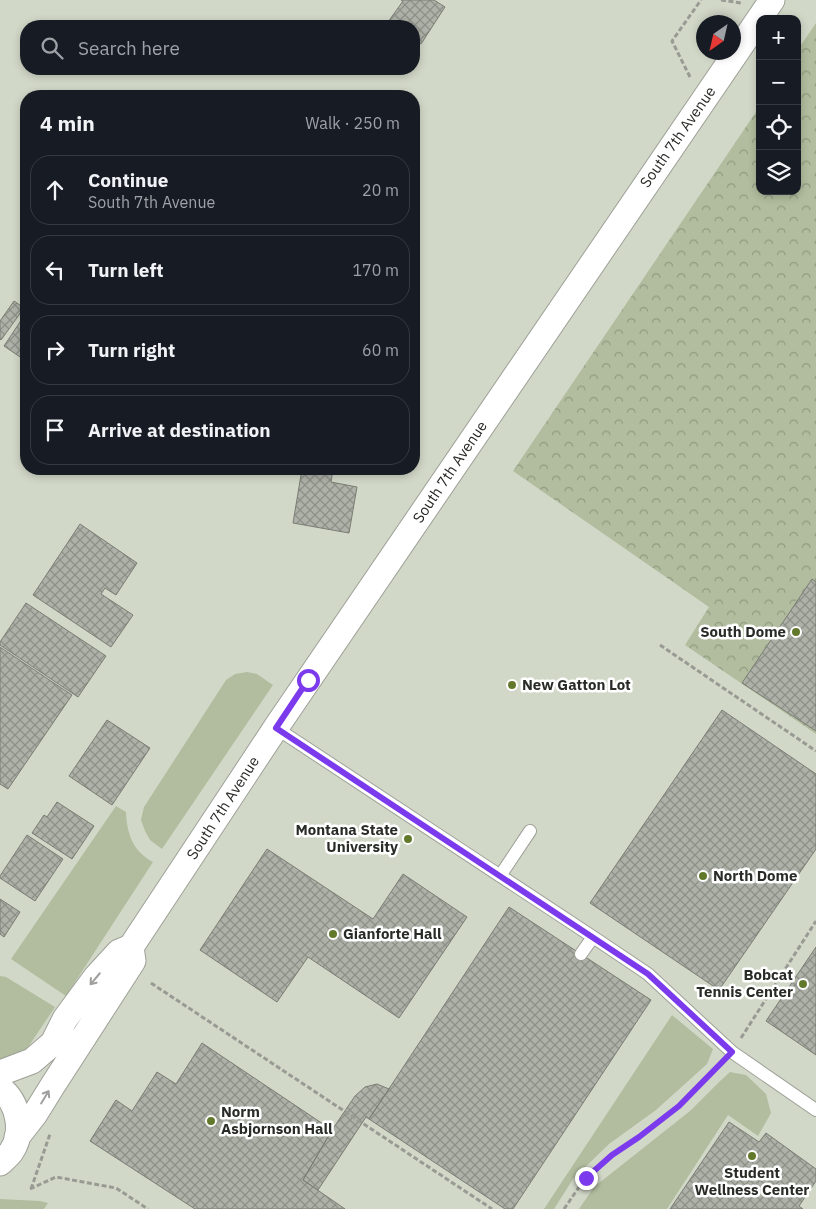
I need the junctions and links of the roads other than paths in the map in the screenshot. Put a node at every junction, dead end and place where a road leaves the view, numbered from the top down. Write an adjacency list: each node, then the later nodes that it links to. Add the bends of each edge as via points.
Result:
1 (772, 0): 2 (street, South 7th Avenue)
2 (276, 728): 4 (lane); 6 (street, South 7th Avenue)
3 (530, 831): 4 (lane)
4 (500, 876): 5 (lane)
5 (593, 937): 7 (lane); 10 (lane, via 648,974 732,1052)
6 (131, 946): 8 (street, South 7th Avenue, one-way to 8, via 119,952 96,977 65,1018 53,1043 32,1061); 11 (street, South 7th Avenue, one-way to 6, via 133,961)
7 (581, 954)
8 (0, 1073)
9 (0, 1088): 11 (street, via 14,1106 18,1121)
10 (816, 1110)
11 (17, 1137): 12 (street, South 7th Avenue, via 11,1151)
12 (0, 1163)

